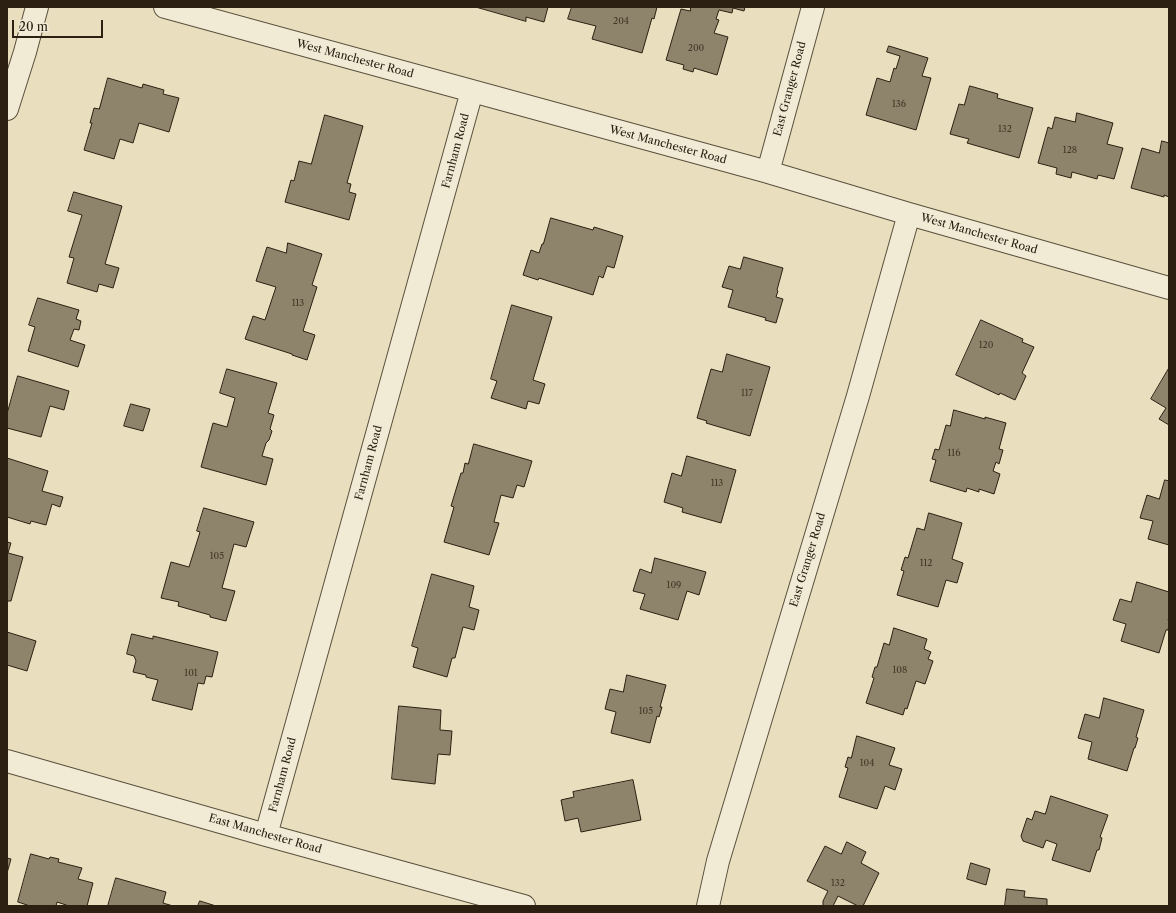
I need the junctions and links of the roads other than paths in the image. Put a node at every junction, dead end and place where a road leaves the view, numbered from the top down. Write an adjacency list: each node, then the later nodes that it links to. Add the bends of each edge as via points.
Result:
1 (37, 7): 5 (street, via 26,52)
2 (165, 7): 4 (street, West Manchester Road)
3 (813, 7): 6 (street, East Granger Road)
4 (472, 91): 6 (street, West Manchester Road); 10 (street, Farnham Road)
5 (7, 109)
6 (768, 172): 7 (street, West Manchester Road)
7 (909, 214): 8 (street, West Manchester Road); 12 (street, East Granger Road, via 858,396 720,854)
8 (1169, 288)
9 (7, 761): 10 (street, East Manchester Road)
10 (266, 835): 11 (street, East Manchester Road)
11 (524, 906)
12 (708, 906)

